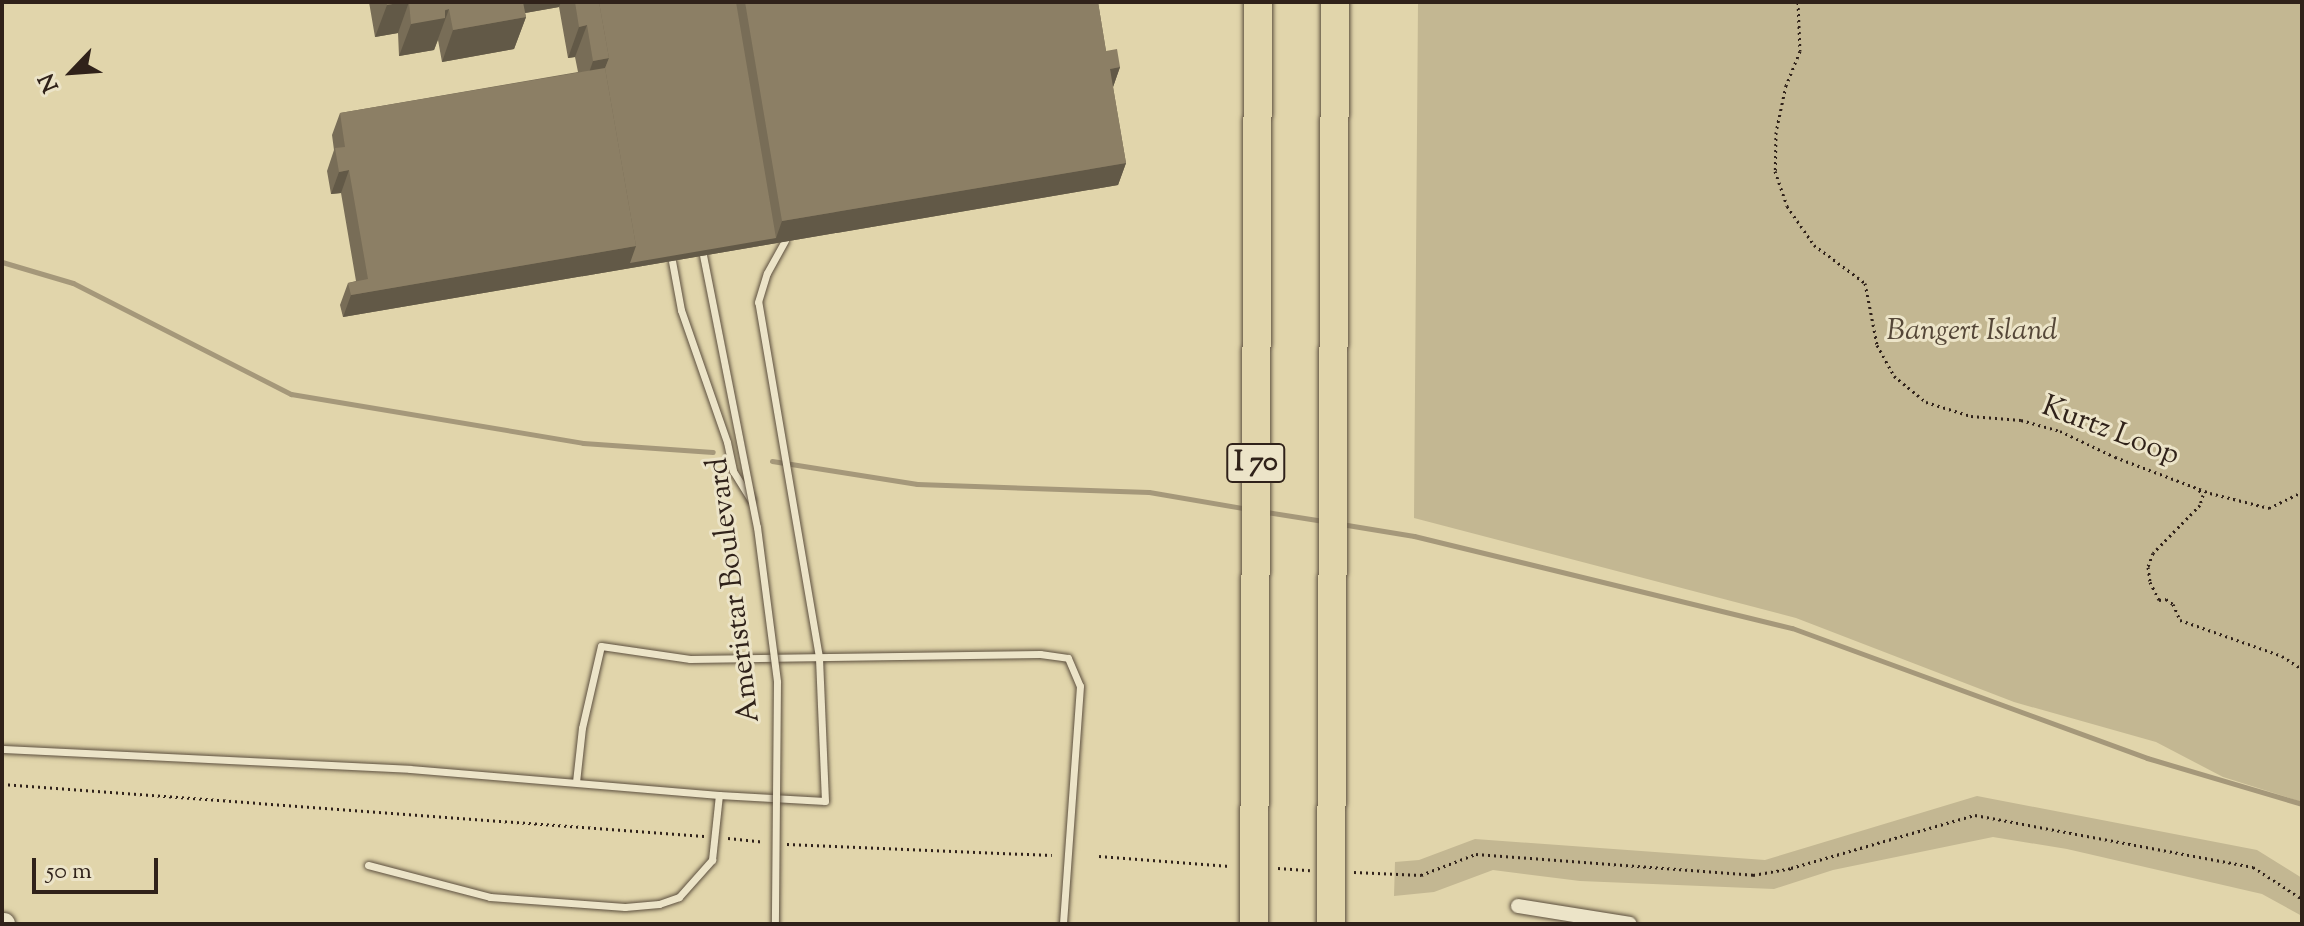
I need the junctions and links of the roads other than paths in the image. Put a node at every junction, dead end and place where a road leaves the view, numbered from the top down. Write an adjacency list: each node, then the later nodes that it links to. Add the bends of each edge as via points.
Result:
1 (1258, 2): 15 (highway, I 70, bridge)
2 (1335, 2): 16 (highway, bridge)
3 (785, 241): 7 (lane, via 758,302)
4 (703, 255): 6 (lane, Ameristar Boulevard, bridge)
5 (672, 261): 6 (lane, via 681,310 733,471)
6 (752, 501): 13 (lane, Ameristar Boulevard, bridge, via 777,682)
7 (819, 657): 9 (lane, via 690,659 601,646); 10 (lane, via 825,801); 14 (lane, via 1068,658 1080,686)
8 (2, 749): 9 (lane)
9 (576, 782): 10 (lane)
10 (719, 795): 11 (lane, via 712,860 679,897 659,904 625,907 490,897)
11 (368, 865)
12 (1518, 906): 17 (street)
13 (775, 924)
14 (1063, 924)
15 (1254, 924)
16 (1331, 924)
17 (1630, 924)

